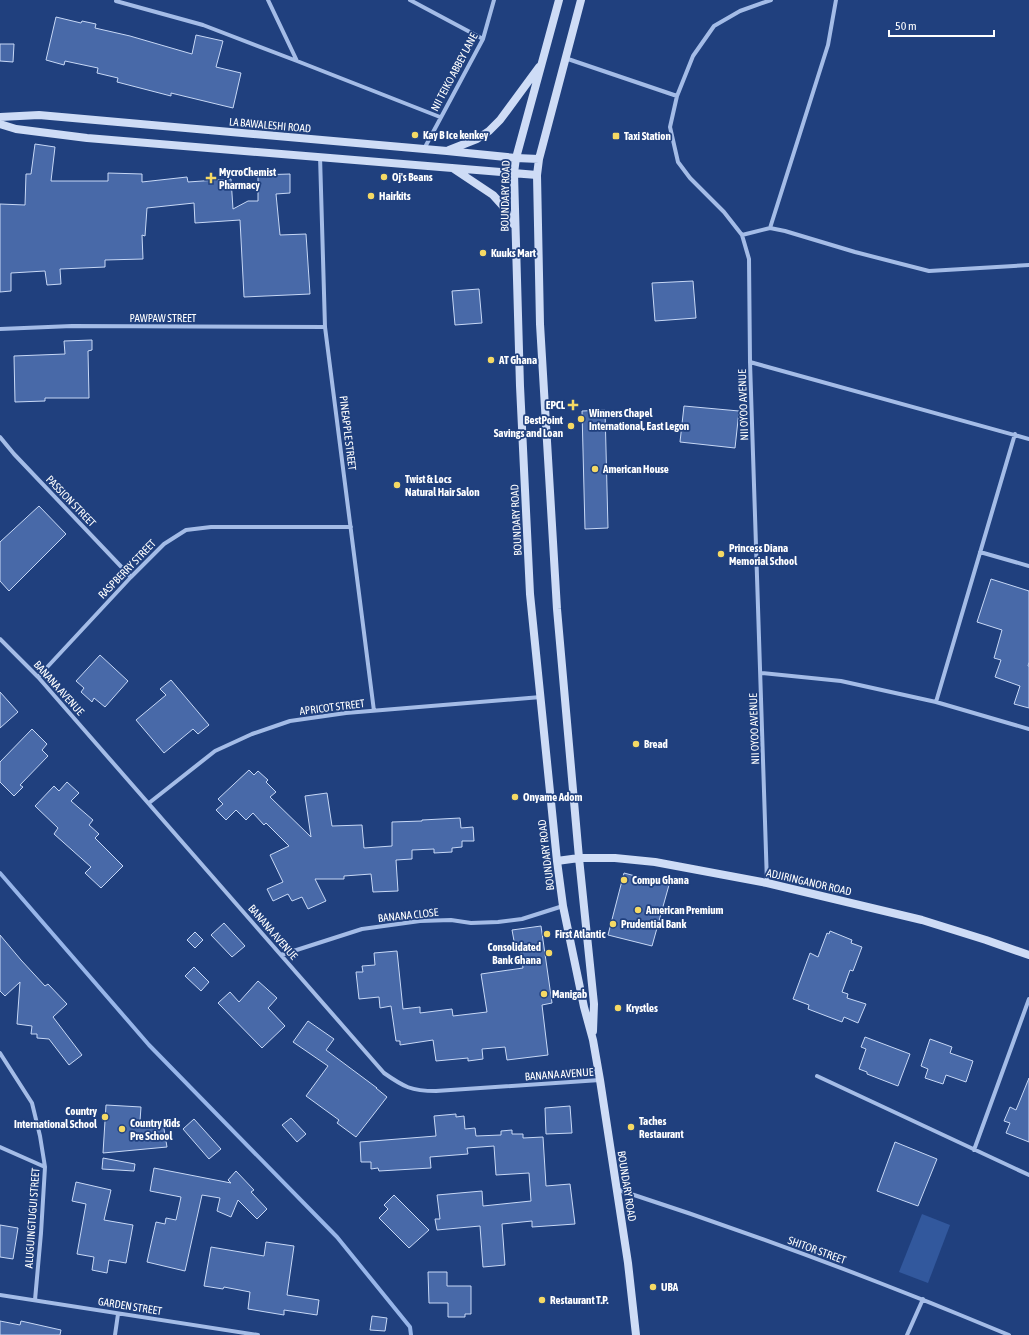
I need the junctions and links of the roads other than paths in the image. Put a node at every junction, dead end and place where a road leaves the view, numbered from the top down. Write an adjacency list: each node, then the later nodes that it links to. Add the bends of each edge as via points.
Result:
1 (268, 0): 11 (street)
2 (410, 0): 9 (street)
3 (494, 0): 9 (street, NII TEIKO ABBEY LANE)
4 (558, 0): 12 (main road, BOUNDARY ROAD)
5 (580, 0): 10 (main road, BOUNDARY ROAD)
6 (771, 0): 13 (street, NII OYOO AVENUE, via 740,11 714,26 693,56)
7 (836, 0): 26 (street, via 828,46)
8 (116, 1): 11 (street, via 203,25)
9 (483, 39): 15 (street, NII TEIKO ABBEY LANE)
10 (565, 58): 13 (street); 21 (main road, BOUNDARY ROAD)
11 (297, 61): 15 (street)
12 (542, 63): 18 (main road, via 489,131 477,139); 20 (main road, BOUNDARY ROAD)
13 (677, 96): 27 (street, NII OYOO AVENUE, via 670,127 678,162)
14 (0, 117): 17 (main road, LA BAWALESHI ROAD, via 39,115)
15 (440, 117): 17 (street, NII TEIKO ABBEY LANE)
16 (0, 124): 19 (main road, via 16,129 87,138)
17 (424, 149): 18 (main road, LA BAWALESHI ROAD)
18 (447, 151): 20 (main road, LA BAWALESHI ROAD)
19 (320, 156): 22 (main road); 29 (street, PINEAPPLE STREET)
20 (516, 158): 21 (main road, LA BAWALESHI ROAD); 23 (main road, BOUNDARY ROAD)
21 (539, 159): 24 (main road, BOUNDARY ROAD)
22 (453, 169): 23 (main road); 25 (main road, via 493,195)
23 (514, 173): 24 (main road); 25 (main road, BOUNDARY ROAD)
24 (537, 175): 47 (main road, BOUNDARY ROAD, via 540,324 549,482 557,609)
25 (514, 225): 42 (main road, BOUNDARY ROAD, via 530,594)
26 (770, 228): 27 (street); 28 (street, via 929,272)
27 (742, 235): 31 (street, NII OYOO AVENUE, via 749,259)
28 (1029, 265)
29 (325, 327): 30 (street, PAWPAW STREET, via 72,326); 35 (street, PINEAPPLE STREET)
30 (0, 329)
31 (750, 362): 32 (street); 40 (street, NII OYOO AVENUE)
32 (1015, 434): 34 (street); 36 (street)
33 (0, 436): 38 (street, PASSION STREET)
34 (1029, 439)
35 (351, 526): 38 (street, RASPBERRY STREET, via 211,527 186,530 164,544); 44 (street, PINEAPPLE STREET)
36 (980, 552): 37 (street); 43 (street)
37 (1029, 566)
38 (131, 577): 41 (street, RASPBERRY STREET)
39 (0, 638): 41 (street, BANANA AVENUE)
40 (761, 673): 43 (street, via 841,680); 49 (street, NII OYOO AVENUE)
41 (38, 677): 46 (street, BANANA AVENUE)
42 (541, 697): 44 (street, APRICOT STREET); 48 (main road, BOUNDARY ROAD)
43 (936, 702): 45 (street)
44 (374, 710): 46 (street, APRICOT STREET, via 290,722 252,734 215,751)
45 (1029, 728)
46 (149, 803): 51 (street, BANANA AVENUE)
47 (579, 858): 48 (main road, ADJIRINGANOR ROAD); 49 (main road, ADJIRINGANOR ROAD, via 655,862); 54 (main road, BOUNDARY ROAD, via 594,1004)
48 (557, 861): 50 (main road, BOUNDARY ROAD)
49 (767, 883): 52 (main road, ADJIRINGANOR ROAD, via 922,920)
50 (564, 906): 51 (street, BANANA CLOSE, via 522,919 498,922 420,921 362,929); 54 (main road, BOUNDARY ROAD)
51 (281, 955): 57 (street, BANANA AVENUE, via 384,1073 418,1091)
52 (1029, 955)
53 (1029, 999): 59 (street)
54 (593, 1040): 57 (main road, BOUNDARY ROAD)
55 (0, 1053): 60 (street, ALUGUINGTUGUI STREET, via 32,1103)
56 (817, 1076): 59 (street)
57 (600, 1080): 62 (main road, BOUNDARY ROAD)
58 (0, 1147): 60 (street)
59 (974, 1150): 61 (street)
60 (45, 1167): 65 (street, ALUGUINGTUGUI STREET)
61 (1029, 1175)
62 (616, 1189): 64 (street, SHITOR STREET); 69 (main road, BOUNDARY ROAD)
63 (0, 1295): 65 (street, GARDEN STREET)
64 (923, 1298): 70 (street); 71 (street, SHITOR STREET)
65 (35, 1300): 66 (street, GARDEN STREET)
66 (118, 1314): 67 (street); 68 (street, GARDEN STREET)
67 (115, 1335)
68 (258, 1335)
69 (636, 1335)
70 (907, 1335)
71 (1009, 1335)

